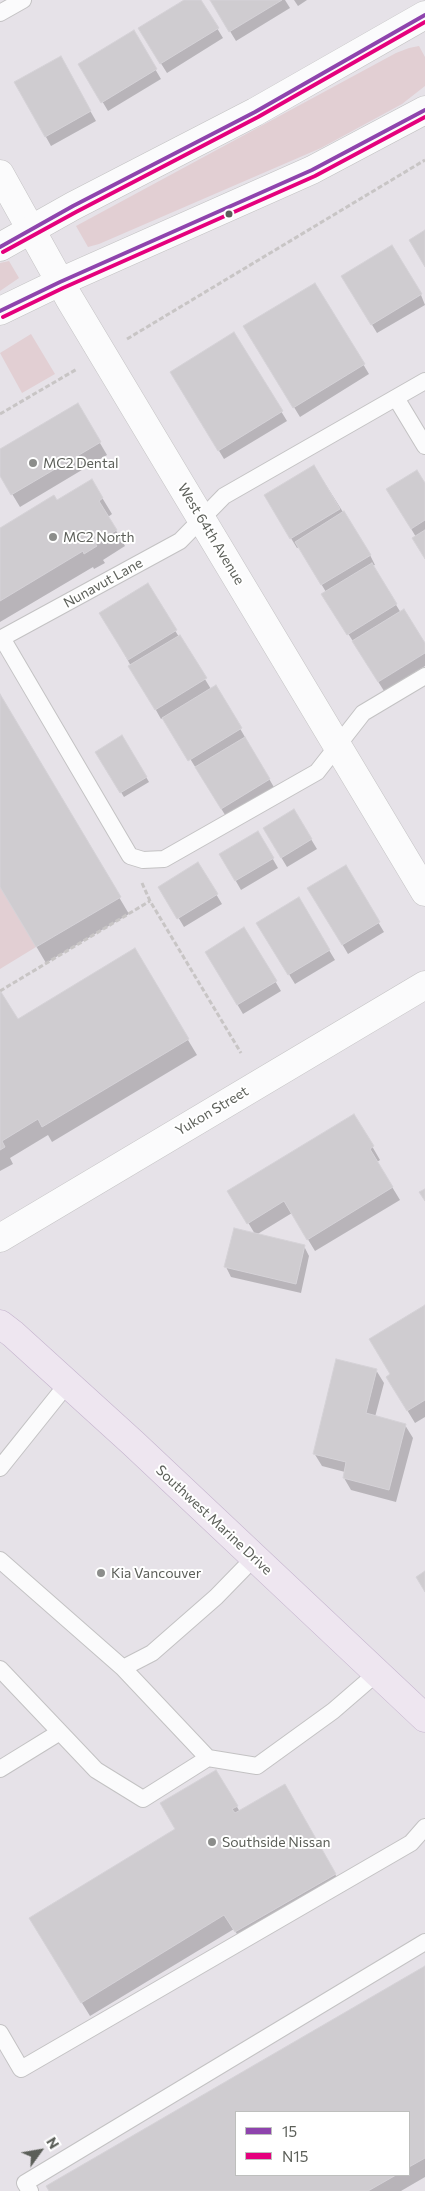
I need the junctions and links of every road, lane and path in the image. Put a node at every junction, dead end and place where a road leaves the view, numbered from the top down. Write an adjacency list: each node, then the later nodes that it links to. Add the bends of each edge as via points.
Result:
1 (23, 0): 2 (lane)
2 (0, 13)
3 (425, 15): 7 (street, via 255,112)
4 (425, 110): 9 (street, via 303,174)
5 (425, 160): 11 (path)
6 (0, 174): 7 (street, West 64th Avenue)
7 (31, 230): 8 (street); 9 (street, West 64th Avenue)
8 (0, 247)
9 (60, 282): 10 (street); 17 (street, West 64th Avenue)
10 (0, 311)
11 (121, 342)
12 (84, 365): 15 (path)
13 (425, 381): 14 (lane, Nunavut Lane)
14 (396, 398): 16 (lane); 17 (lane, Nunavut Lane, via 224,496)
15 (0, 414)
16 (425, 446)
17 (202, 519): 18 (lane, Nunavut Lane, via 180,541); 20 (street, West 64th Avenue)
18 (1, 639): 21 (lane, via 130,856)
19 (425, 676): 20 (lane, via 364,713)
20 (338, 746): 21 (lane, via 317,772 164,859); 22 (street, West 64th Avenue)
21 (143, 860): 23 (path, via 142,880)
22 (425, 892)
23 (150, 901): 25 (path); 26 (path)
24 (425, 985): 27 (street, Yukon Street)
25 (0, 991)
26 (241, 1053)
27 (0, 1238)
28 (0, 1324): 29 (main road, Southwest Marine Drive)
29 (68, 1383): 30 (lane); 31 (main road, Southwest Marine Drive)
30 (0, 1468)
31 (254, 1558): 33 (lane, via 216,1597 152,1652); 35 (main road, Southwest Marine Drive)
32 (0, 1560): 33 (lane)
33 (123, 1668): 38 (lane)
34 (0, 1669): 37 (lane)
35 (377, 1673): 36 (main road, Southwest Marine Drive); 38 (lane, via 333,1711 258,1766)
36 (425, 1718)
37 (60, 1732): 38 (lane, via 96,1770 143,1799); 39 (lane)
38 (208, 1758)
39 (0, 1768)
40 (425, 1827): 42 (lane, via 411,1842 21,2069)
41 (425, 1942): 43 (lane, via 25,2183)
42 (0, 2033)
43 (30, 2191)

